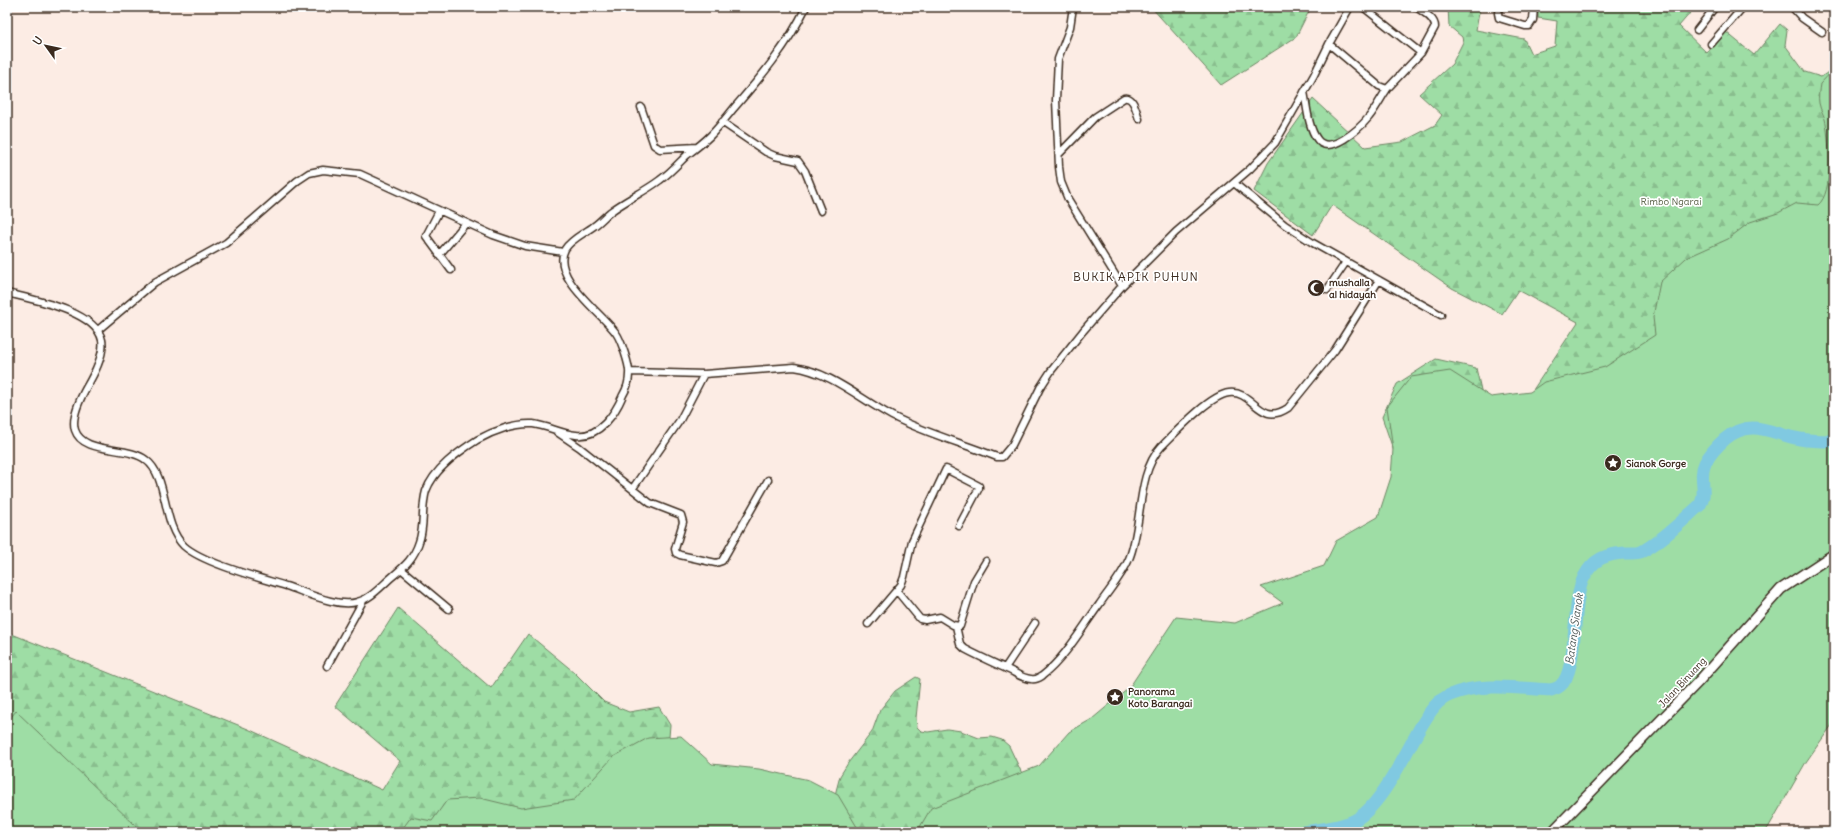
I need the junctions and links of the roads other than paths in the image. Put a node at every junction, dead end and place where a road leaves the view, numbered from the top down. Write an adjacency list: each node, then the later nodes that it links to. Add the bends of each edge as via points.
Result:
1 (806, 7): 20 (street, via 791,35 770,65)
2 (1073, 7): 22 (street, via 1070,27 1058,59 1056,100)
3 (1350, 7): 13 (street)
4 (1363, 7): 15 (street)
5 (1416, 7): 15 (street, via 1435,23)
6 (1499, 7): 7 (street, via 1499,18 1529,26 1533,20)
7 (1534, 7)
8 (1715, 7): 11 (street)
9 (1743, 7): 14 (street)
10 (1792, 7): 12 (street, via 1802,18)
11 (1697, 30)
12 (1822, 32)
13 (1328, 44): 16 (street, via 1379,86); 17 (street)
14 (1711, 44)
15 (1420, 53): 16 (street)
16 (1387, 89): 17 (street, via 1360,127 1328,146 1317,140 1312,130)
17 (1304, 92): 23 (street, via 1275,144)
18 (641, 107): 21 (street, via 656,148)
19 (1140, 119): 22 (street, via 1132,99 1124,98 1095,117)
20 (722, 122): 21 (street); 25 (street, via 766,152 798,161 805,170)
21 (697, 147): 27 (street, via 658,181 572,241)
22 (1059, 154): 32 (street, via 1061,182 1068,199)
23 (1234, 183): 29 (street, via 1285,225); 32 (street, via 1176,232)
24 (439, 211): 26 (street); 28 (street, via 426,236); 36 (street, via 360,174 323,170 309,173 226,243 155,282)
25 (821, 211)
26 (466, 223): 27 (street, via 525,246); 28 (street)
27 (564, 252): 37 (street, via 562,260 566,275 615,332)
28 (439, 255): 30 (street)
29 (1346, 262): 31 (street); 33 (street)
30 (451, 270)
31 (1379, 280): 35 (street); 53 (street, via 1335,350 1288,408 1272,414 1265,412 1244,396 1228,393 1209,402 1160,448 1146,477 1134,543 1120,576 1068,648 1043,676 1031,679)
32 (1122, 286): 38 (street, via 1051,371 1012,445 1002,457 890,415 822,374 805,368)
33 (1327, 290)
34 (7, 293): 36 (street, via 44,301 91,323)
35 (1441, 315)
36 (98, 330): 47 (street, via 102,347 76,411 73,425 76,434 83,441 97,447 137,454 152,466 158,477 170,522 182,544 205,558 323,598 348,603)
37 (630, 372): 38 (street); 39 (street, via 624,394 615,412 595,432 574,435)
38 (704, 374): 41 (street, via 680,420)
39 (551, 428): 41 (street); 45 (street, via 532,424 520,425 487,434 439,470 426,492 420,540 413,556)
40 (768, 480): 41 (street, via 725,557 716,563 676,553 683,522 681,515 650,503)
41 (633, 488)
42 (959, 526): 46 (street, via 979,486 946,468 912,540 904,578)
43 (1834, 554): 54 (main road, Jalan Binuang, via 1781,589 1699,681)
44 (986, 561): 51 (street, via 974,581 962,623)
45 (402, 569): 47 (street); 48 (street)
46 (897, 591): 50 (street); 51 (street, via 920,619 940,618)
47 (364, 599): 52 (street)
48 (449, 609)
49 (1035, 623): 53 (street)
50 (868, 624)
51 (956, 626): 53 (street, via 960,644 965,649)
52 (327, 666)
53 (1005, 668)
54 (1552, 832)

